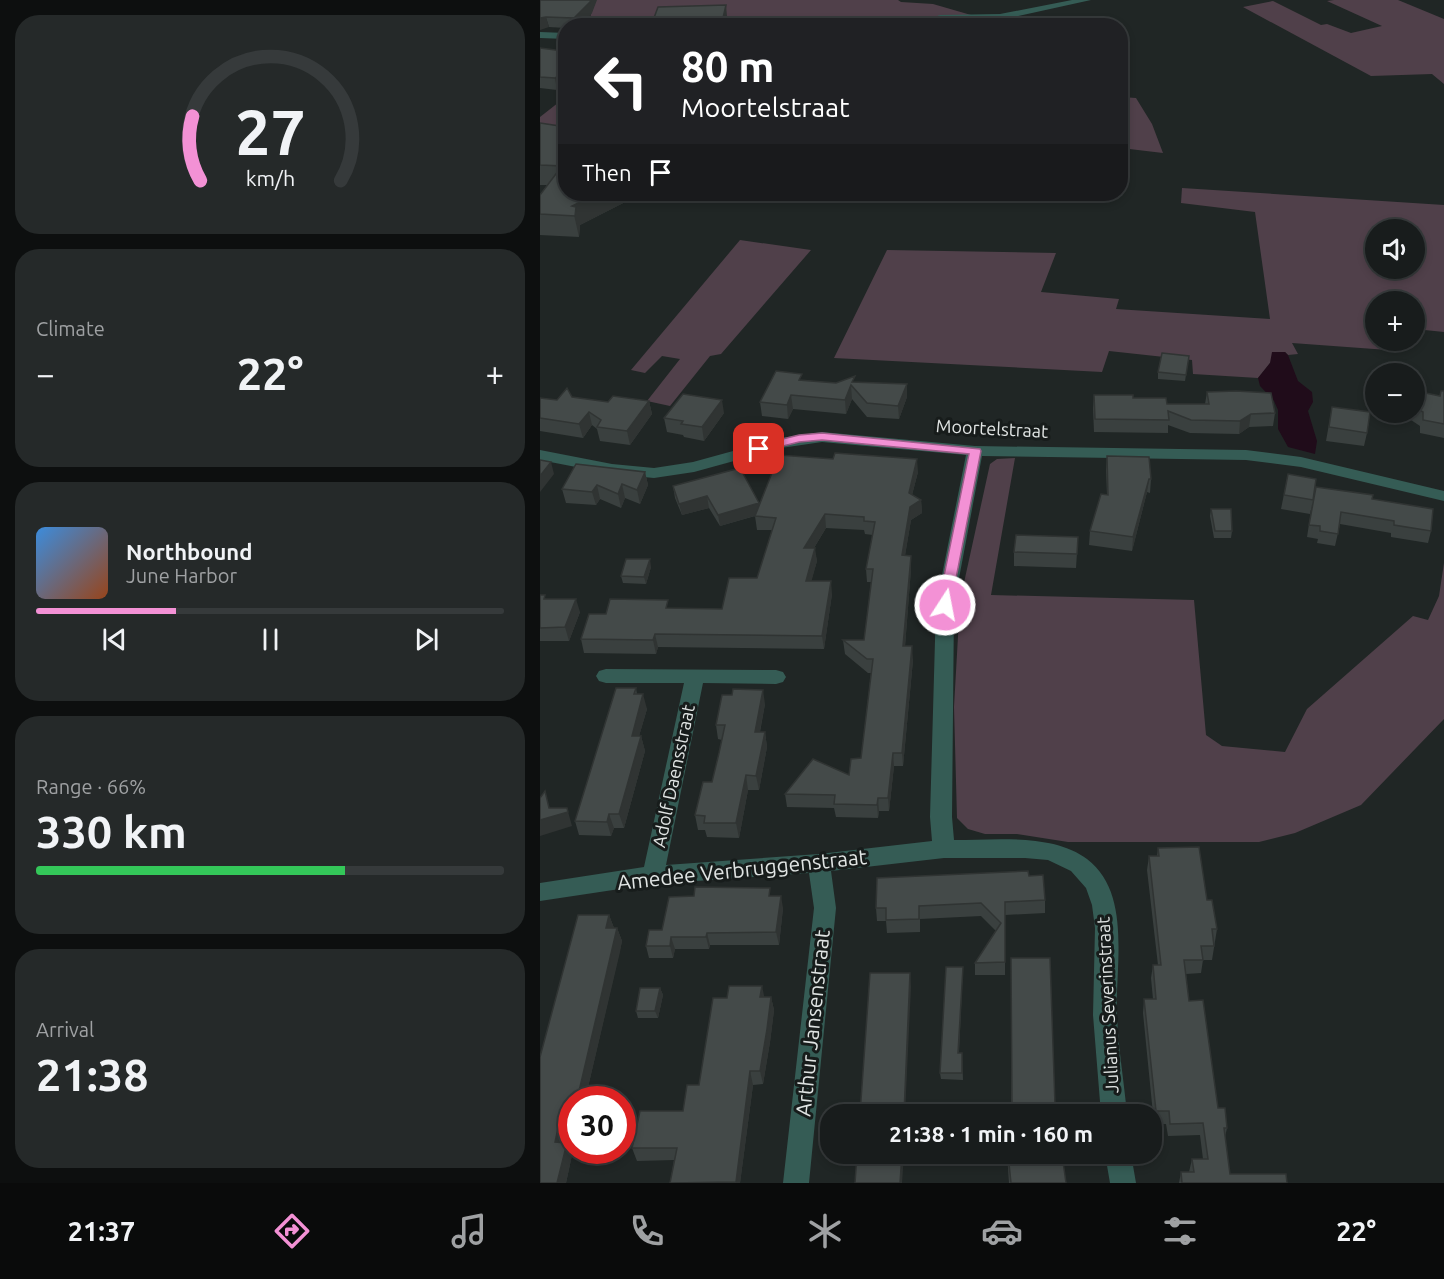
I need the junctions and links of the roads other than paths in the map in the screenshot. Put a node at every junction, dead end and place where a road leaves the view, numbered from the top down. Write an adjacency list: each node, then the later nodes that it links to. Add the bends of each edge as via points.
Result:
1 (1086, 0): 2 (street, via 1000,16)
2 (940, 18)
3 (540, 35): 4 (street)
4 (558, 36)
5 (975, 451): 6 (street, Moortelstraat, via 822,437 654,473); 7 (street, Moortelstraat, via 1272,457); 11 (street, via 945,605 941,817)
6 (540, 454)
7 (1444, 496)
8 (606, 676): 9 (street, Adolf Daensstraat)
9 (695, 676): 10 (street, Adolf Daensstraat); 13 (street, Adolf Daensstraat)
10 (776, 677)
11 (944, 849): 12 (street, Amedee Verbruggenstraat); 15 (street, Julianus Severinstraat, via 1052,852 1079,866 1095,883 1106,928 1105,1015)
12 (819, 863): 13 (street, Amedee Verbruggenstraat); 17 (street, Arthur Jansenstraat, via 825,908)
13 (653, 875): 14 (street, Amedee Verbruggenstraat)
14 (540, 892)
15 (1113, 1104)
16 (1120, 1164): 18 (street)
17 (796, 1183)
18 (1123, 1183)

